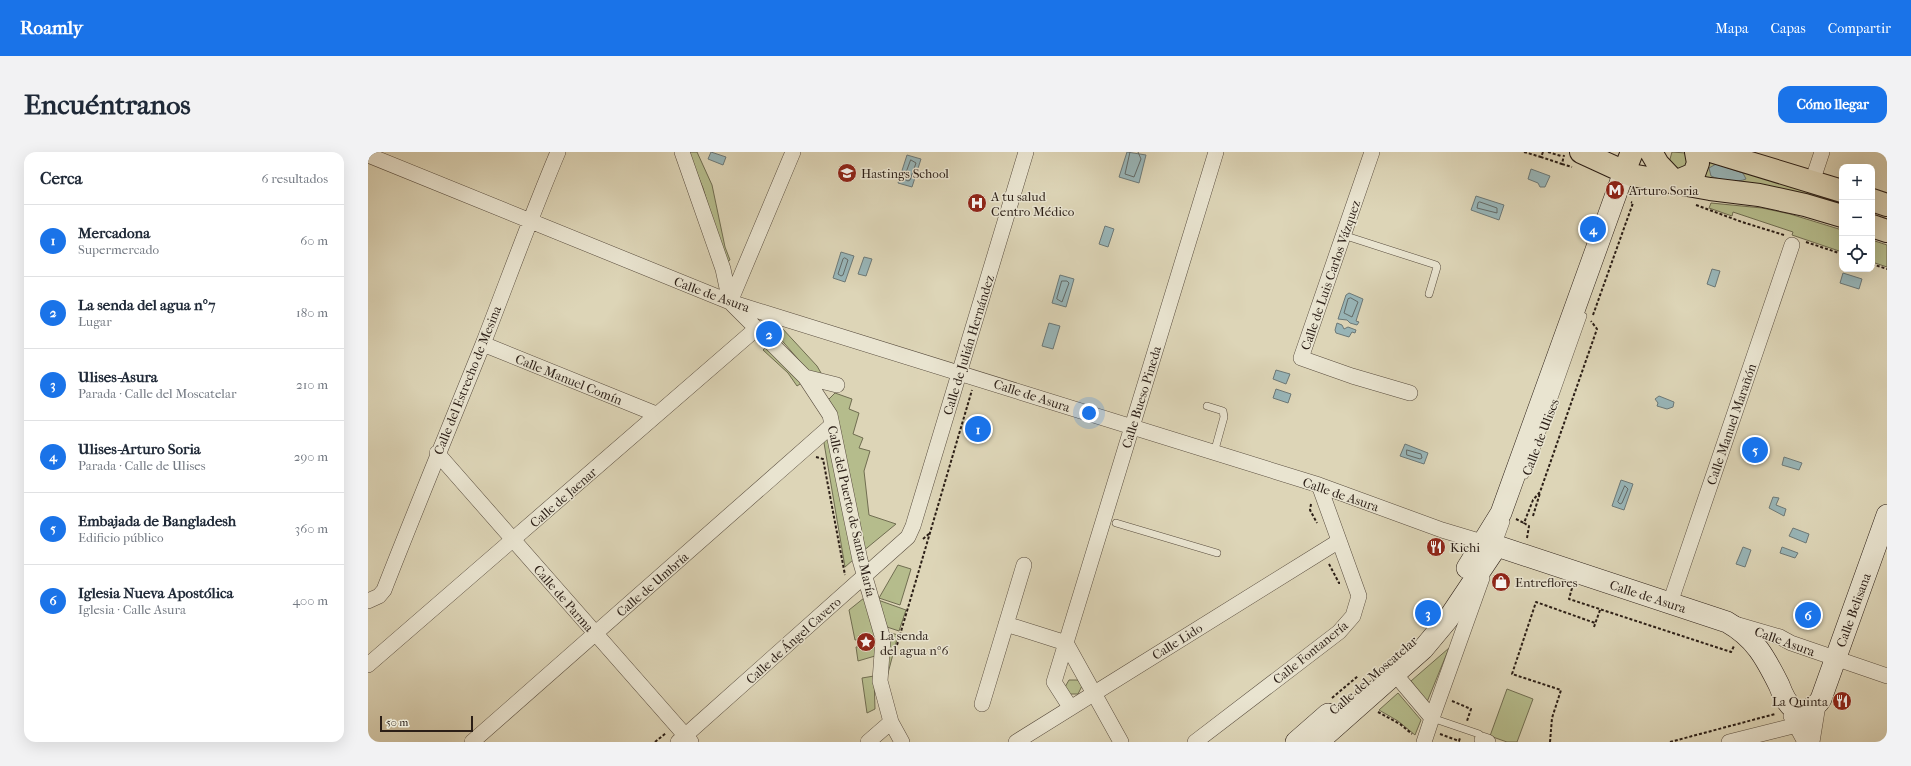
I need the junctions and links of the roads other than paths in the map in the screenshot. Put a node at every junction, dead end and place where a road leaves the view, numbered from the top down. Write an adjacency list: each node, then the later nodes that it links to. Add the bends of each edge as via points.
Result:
1 (558, 152): 23 (street, Calle del Estrecho de Mesina)
2 (682, 152): 29 (street, via 723,269)
3 (792, 152): 29 (street)
4 (1026, 152): 33 (street, Calle de Julián Hernández)
5 (1216, 152): 40 (street, Calle Bueso Pineda)
6 (1372, 152): 26 (street, Calle de Luis Carlos Vázquez)
7 (1632, 152): 15 (main road)
8 (1636, 152): 15 (lane, Calle de Ulises)
9 (1651, 152): 16 (main road, via 1658,164)
10 (1696, 152): 16 (main road, via 1698,163 1694,174)
11 (1714, 152): 17 (main road)
12 (1822, 152): 17 (street)
13 (1576, 153): 15 (main road)
14 (368, 155): 23 (street, Calle de Asura)
15 (1628, 173): 16 (main road); 19 (lane, Calle de Ulises); 51 (street, Calle de Ulises)
16 (1675, 182): 22 (main road, via 1710,190 1759,195)
17 (1812, 182): 18 (main road)
18 (1839, 190)
19 (1626, 200)
20 (1875, 201): 21 (main road)
21 (1887, 205)
22 (1839, 215)
23 (529, 221): 29 (street, Calle de Asura); 32 (street, Calle del Estrecho de Mesina)
24 (1875, 227): 25 (main road)
25 (1887, 231)
26 (1343, 235): 28 (lane, via 1436,265 1438,267); 36 (street, Calle de Luis Carlos Vázquez, via 1301,358)
27 (1795, 241): 56 (street, Calle Manuel Marañón)
28 (1429, 294)
29 (730, 302): 31 (street, Calle del Puerto de Santa María); 33 (street, Calle de Asura)
30 (1586, 306): 43 (lane, Calle de Ulises)
31 (757, 328): 34 (street, Calle del Puerto de Santa María); 38 (street, Calle de Jaenar)
32 (483, 344): 38 (street, Calle Manuel Comín); 42 (street, Calle del Estrecho de Mesina)
33 (959, 373): 40 (street, Calle de Asura); 48 (street, Calle de Julián Hernández)
34 (805, 377): 35 (street); 39 (street, Calle del Puerto de Santa María, via 830,415)
35 (837, 385)
36 (1410, 393)
37 (1207, 406): 41 (lane, via 1223,411 1224,417)
38 (656, 414): 49 (street, Calle de Jaenar)
39 (832, 425): 54 (street, Calle del Puerto de Santa María); 59 (street, Calle de Umbría)
40 (1131, 427): 41 (street, Calle de Asura); 60 (street, Calle Bueso Pineda)
41 (1214, 453): 44 (street, Calle de Asura)
42 (437, 454): 49 (street, Calle de Parma); 55 (street, Calle del Estrecho de Mesina, via 384,590 379,596)
43 (1522, 483)
44 (1319, 485): 50 (street, Calle Fontanería); 51 (street, Calle de Asura, via 1442,530)
45 (1509, 515): 51 (lane, Calle de Ulises)
46 (1887, 515): 62 (street, Calle Belisana)
47 (1116, 523): 52 (lane)
48 (908, 537): 54 (street, Calle de Ángel Cavero)
49 (513, 540): 59 (street, Calle de Parma); 64 (street, Calle de Jaenar)
50 (1339, 541): 67 (street, Calle Lido); 83 (street, Calle Fontanería, via 1359,596 1353,616 1339,632)
51 (1489, 544): 56 (street, Calle de Asura); 65 (street, Calle del Moscatelar, via 1448,619 1423,648); 72 (street, Calle de Ulises, via 1482,580); 84 (street, Calle del Moscatelar, via 1465,572 1434,619 1404,649)
52 (1217, 553)
53 (1024, 565): 57 (street)
54 (865, 576): 73 (street, Calle del Puerto de Santa María, via 884,639 880,681); 75 (street, Calle de Ángel Cavero)
55 (368, 601)
56 (1670, 603): 58 (street, Calle de Asura)
57 (1006, 624): 60 (street); 68 (street)
58 (1732, 631): 61 (street, Calle Asura, via 1780,637); 63 (street, Calle de Asura, via 1747,634)
59 (595, 633): 75 (street, Calle de Parma); 78 (street, Calle de Umbría)
60 (1066, 643): 67 (street); 70 (street, Calle Bueso Pineda, via 1054,682)
61 (1791, 644): 62 (street, Calle Asura); 63 (street, via 1778,641 1770,644 1766,650)
62 (1835, 658): 66 (street, Calle Asura); 69 (street, Calle Belisana)
63 (1767, 662): 71 (street, Calle de Asura)
64 (368, 664)
65 (1395, 674): 72 (street); 85 (street, Calle del Moscatelar)
66 (1887, 676)
67 (1093, 693): 70 (street, Calle Lido); 82 (street)
68 (982, 704)
69 (1818, 704): 71 (street, via 1809,710); 74 (street, Calle Belisana, via 1806,720); 88 (street, Calle Belisana)
70 (1070, 707): 81 (street, Calle Lido)
71 (1784, 708): 74 (street)
72 (1432, 718): 76 (lane); 77 (street, Calle de Ulises)
73 (891, 722): 79 (street); 80 (street, Calle del Puerto de Santa María)
74 (1795, 725): 86 (street, Calle Belisana); 87 (street)
75 (681, 737)
76 (1483, 738)
77 (1420, 740)
78 (472, 742)
79 (868, 742)
80 (902, 742)
81 (1016, 742)
82 (1121, 742)
83 (1195, 742)
84 (1296, 742)
85 (1318, 742)
86 (1729, 742)
87 (1805, 742)
88 (1812, 742)

